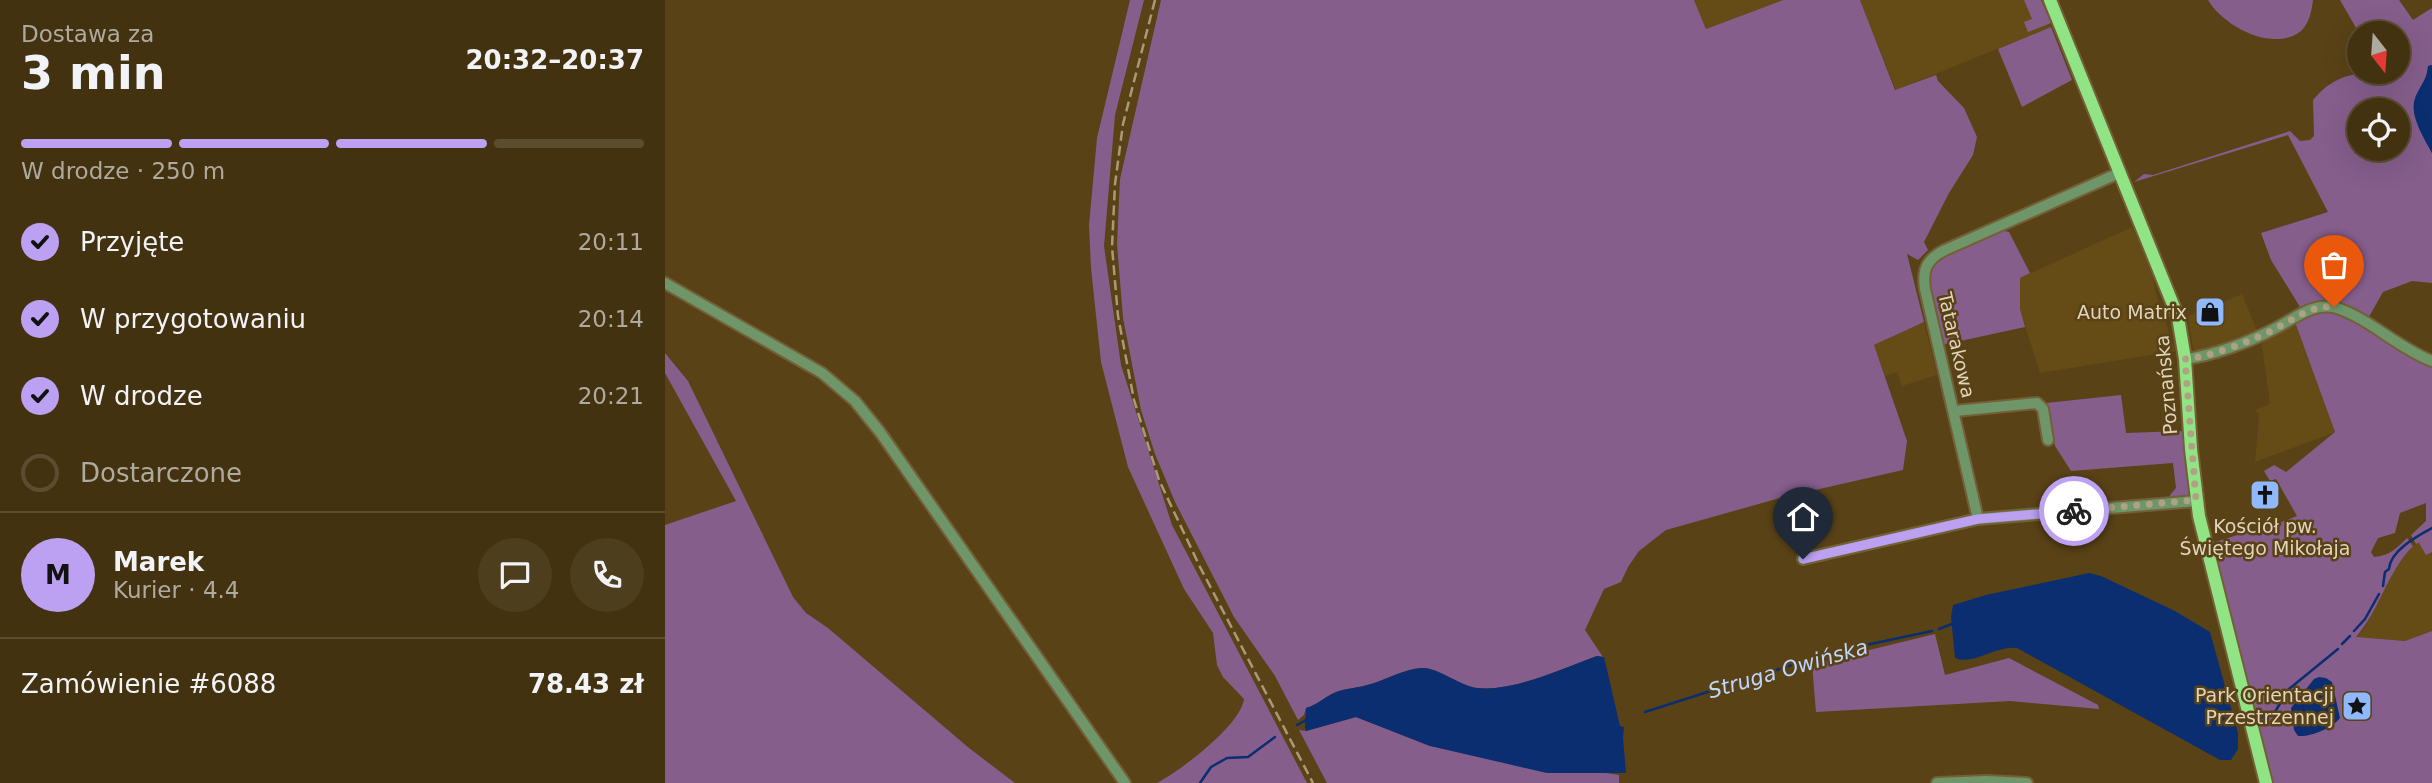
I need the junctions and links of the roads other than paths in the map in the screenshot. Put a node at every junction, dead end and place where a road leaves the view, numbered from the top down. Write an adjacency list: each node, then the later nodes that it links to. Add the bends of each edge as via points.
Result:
1 (2050, 0): 2 (main road, Poznańska)
2 (2119, 173): 4 (main road, Poznańska, via 2172,300); 6 (street, Tatarakowa, via 1929,260 1924,282)
3 (665, 283): 11 (street, via 821,373 855,401)
4 (2185, 359): 5 (street, via 2259,336 2313,308 2327,306 2351,314); 8 (main road, Poznańska)
5 (2432, 361)
6 (1955, 411): 7 (street, via 2041,405); 9 (street, Tatarakowa)
7 (2048, 440)
8 (2196, 500): 9 (street); 14 (main road, Poznańska)
9 (1978, 519): 10 (street)
10 (1803, 559)
11 (1125, 783)
12 (1937, 783): 13 (street)
13 (2027, 783)
14 (2266, 783)

